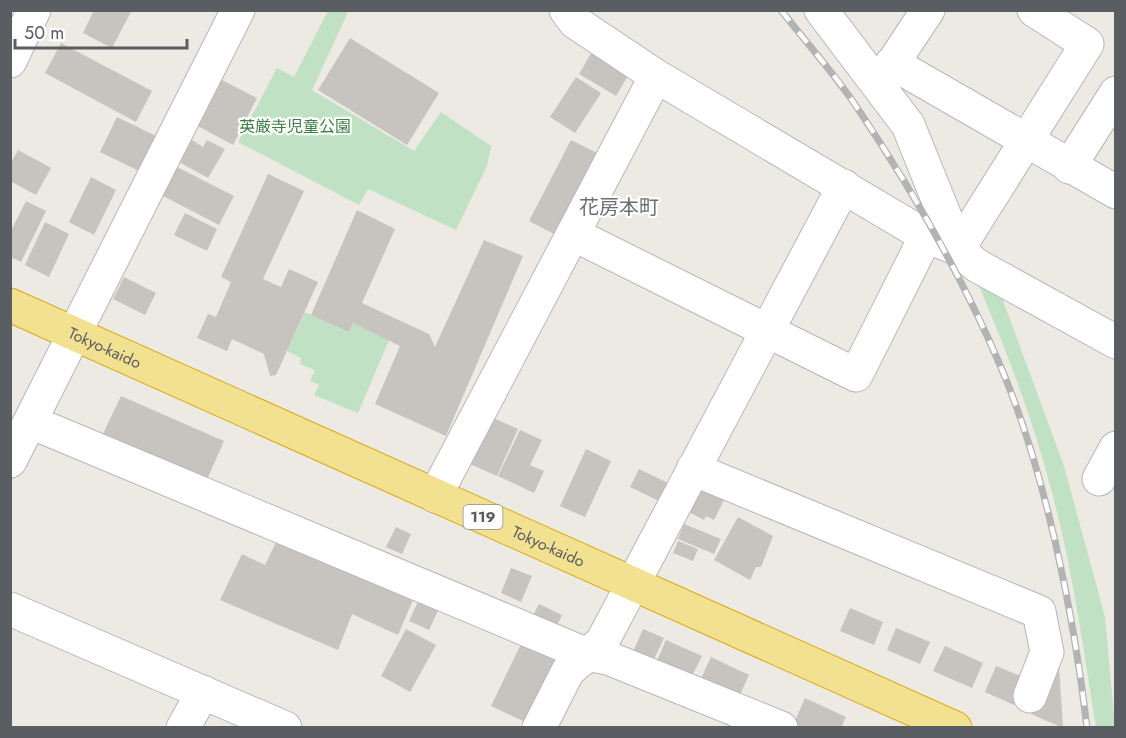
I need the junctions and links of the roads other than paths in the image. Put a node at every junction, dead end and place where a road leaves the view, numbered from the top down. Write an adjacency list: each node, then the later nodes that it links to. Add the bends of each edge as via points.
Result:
1 (34, 10): 7 (street)
2 (238, 10): 20 (street)
3 (566, 10): 9 (street, via 575,22)
4 (821, 10): 8 (street)
5 (928, 10): 8 (street)
6 (1034, 10): 11 (street, via 1087,44)
7 (10, 61)
8 (885, 74): 11 (street); 17 (street)
9 (656, 76): 13 (street); 15 (street)
10 (1116, 93): 12 (street)
11 (1026, 143): 12 (street); 17 (street)
12 (1069, 167): 14 (street)
13 (844, 186): 16 (street); 19 (street)
14 (1116, 192)
15 (573, 234): 19 (street); 27 (street)
16 (926, 236): 17 (street); 19 (street, via 856,375)
17 (958, 249): 21 (street, via 975,266)
18 (10, 305): 20 (highway, Tokyo-kaido / 119)
19 (766, 330): 25 (street)
20 (75, 334): 22 (street); 27 (highway, Tokyo-kaido / 119)
21 (1114, 338)
22 (31, 422): 24 (street); 30 (street)
23 (1116, 448): 26 (street)
24 (10, 461)
25 (693, 469): 28 (street); 32 (street, via 1039,612 1047,652)
26 (1099, 479)
27 (435, 496): 28 (highway, Tokyo-kaido / 119)
28 (632, 582): 30 (street, via 602,642); 37 (highway, Tokyo-kaido / 119)
29 (10, 609): 31 (street)
30 (585, 654): 35 (street, via 568,671); 36 (street, via 608,658)
31 (202, 692): 33 (street); 34 (street)
32 (1030, 696)
33 (183, 728)
34 (285, 728)
35 (539, 728)
36 (781, 728)
37 (955, 728)

